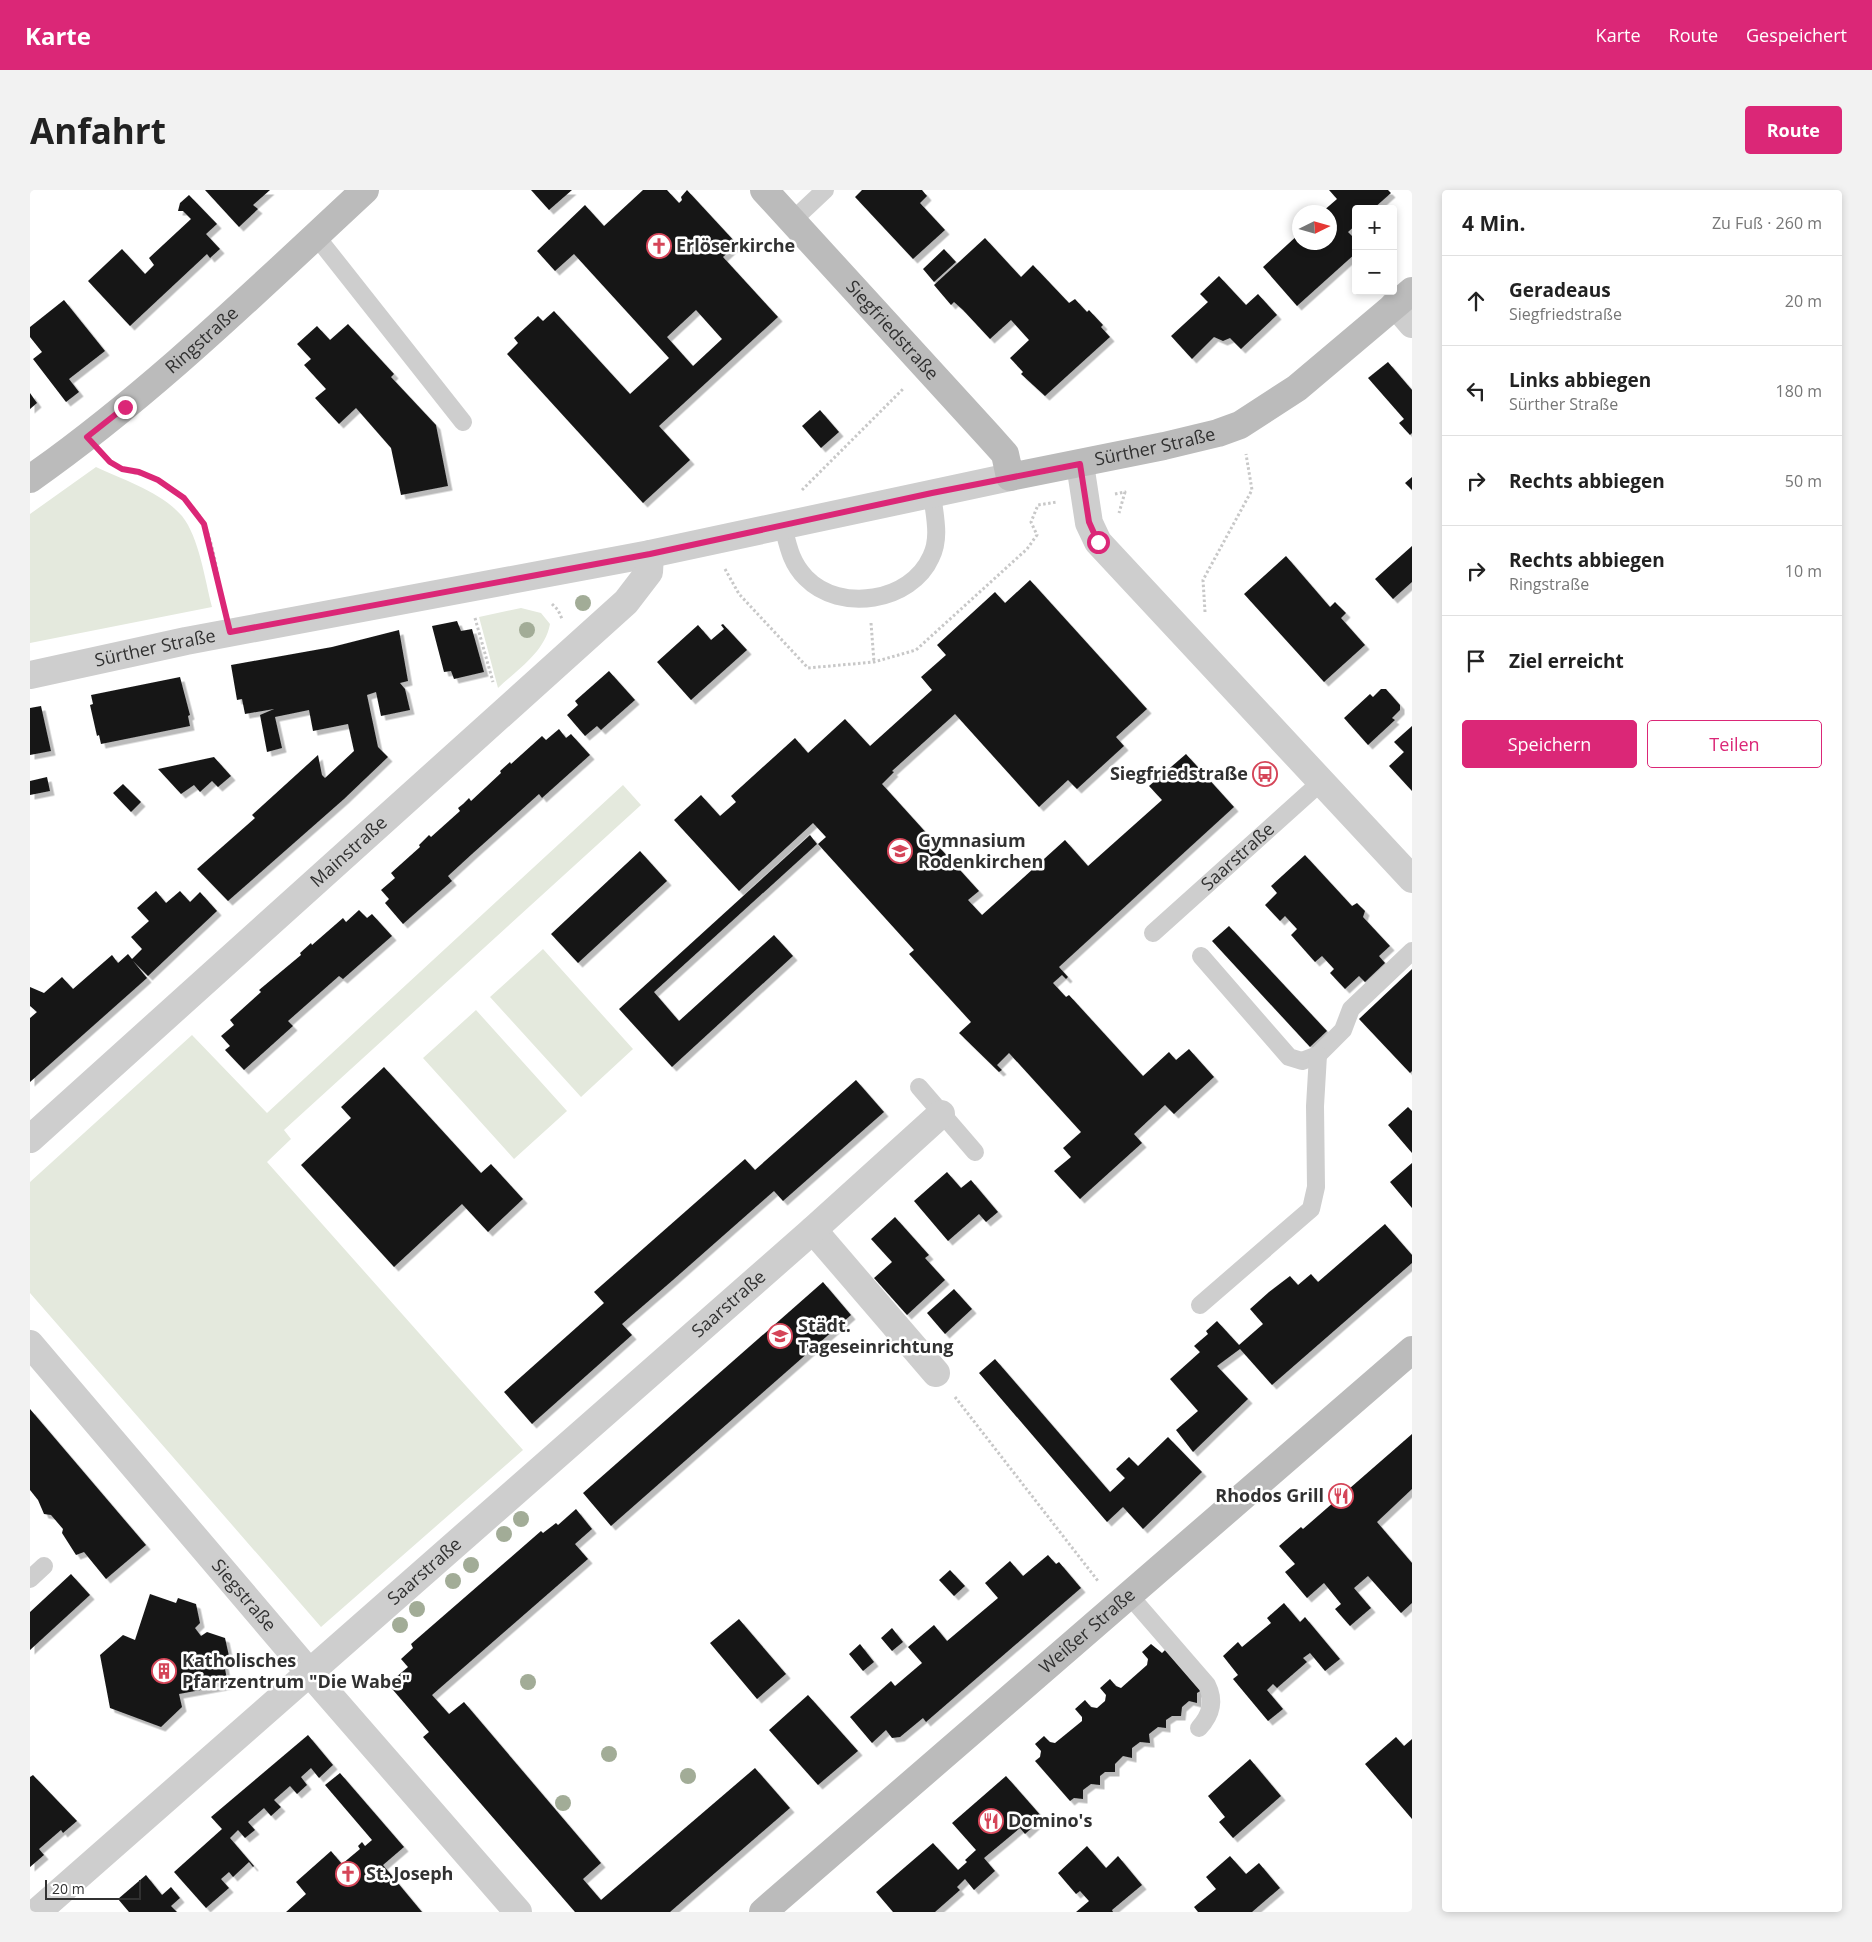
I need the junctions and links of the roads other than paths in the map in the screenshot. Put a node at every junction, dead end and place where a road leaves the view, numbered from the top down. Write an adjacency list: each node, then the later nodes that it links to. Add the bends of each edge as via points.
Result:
1 (365, 190): 5 (street, Ringstraße)
2 (764, 190): 4 (street, Siegfriedstraße)
3 (825, 190): 4 (lane)
4 (792, 221): 9 (street, Siegfriedstraße, via 1005,454)
5 (316, 236): 7 (lane); 10 (street, Ringstraße, via 161,377)
6 (1406, 307): 8 (street, Sürther Straße, via 1297,388 1240,425 1218,434)
7 (463, 422)
8 (1080, 464): 9 (street, Sürther Straße); 15 (street, via 1083,498 1098,542)
9 (1010, 477): 11 (street, Sürther Straße)
10 (30, 479)
11 (932, 493): 12 (street, Sürther Straße); 12 (lane, via 937,534 931,558 912,582 894,593 870,599 827,592 806,579 791,559)
12 (783, 526): 13 (street, Sürther Straße)
13 (650, 554): 14 (street, Sürther Straße, via 230,632); 23 (street, Mainstraße, via 649,572 626,602)
14 (30, 675)
15 (1322, 782): 16 (street); 17 (lane, Saarstraße)
16 (1412, 879)
17 (1153, 933)
18 (1412, 951): 20 (lane, via 1351,1009 1343,1030)
19 (1201, 956): 20 (lane, via 1289,1057 1302,1061)
20 (1318, 1056): 26 (lane, via 1316,1186 1311,1209)
21 (919, 1087): 22 (lane)
22 (942, 1114): 24 (lane); 25 (street, Saarstraße)
23 (30, 1139)
24 (975, 1152)
25 (813, 1230): 29 (street); 33 (street, Saarstraße)
26 (1200, 1305)
27 (30, 1344): 33 (street, Siegstraße)
28 (1412, 1350): 32 (street, Weißer Straße)
29 (936, 1373)
30 (44, 1566): 31 (lane)
31 (30, 1579)
32 (1123, 1600): 34 (lane, via 1207,1685 1211,1692 1210,1713); 37 (street, Weißer Straße)
33 (309, 1672): 35 (street, Saarstraße); 36 (street, Siegstraße)
34 (1199, 1728)
35 (37, 1912)
36 (518, 1912)
37 (763, 1912)

